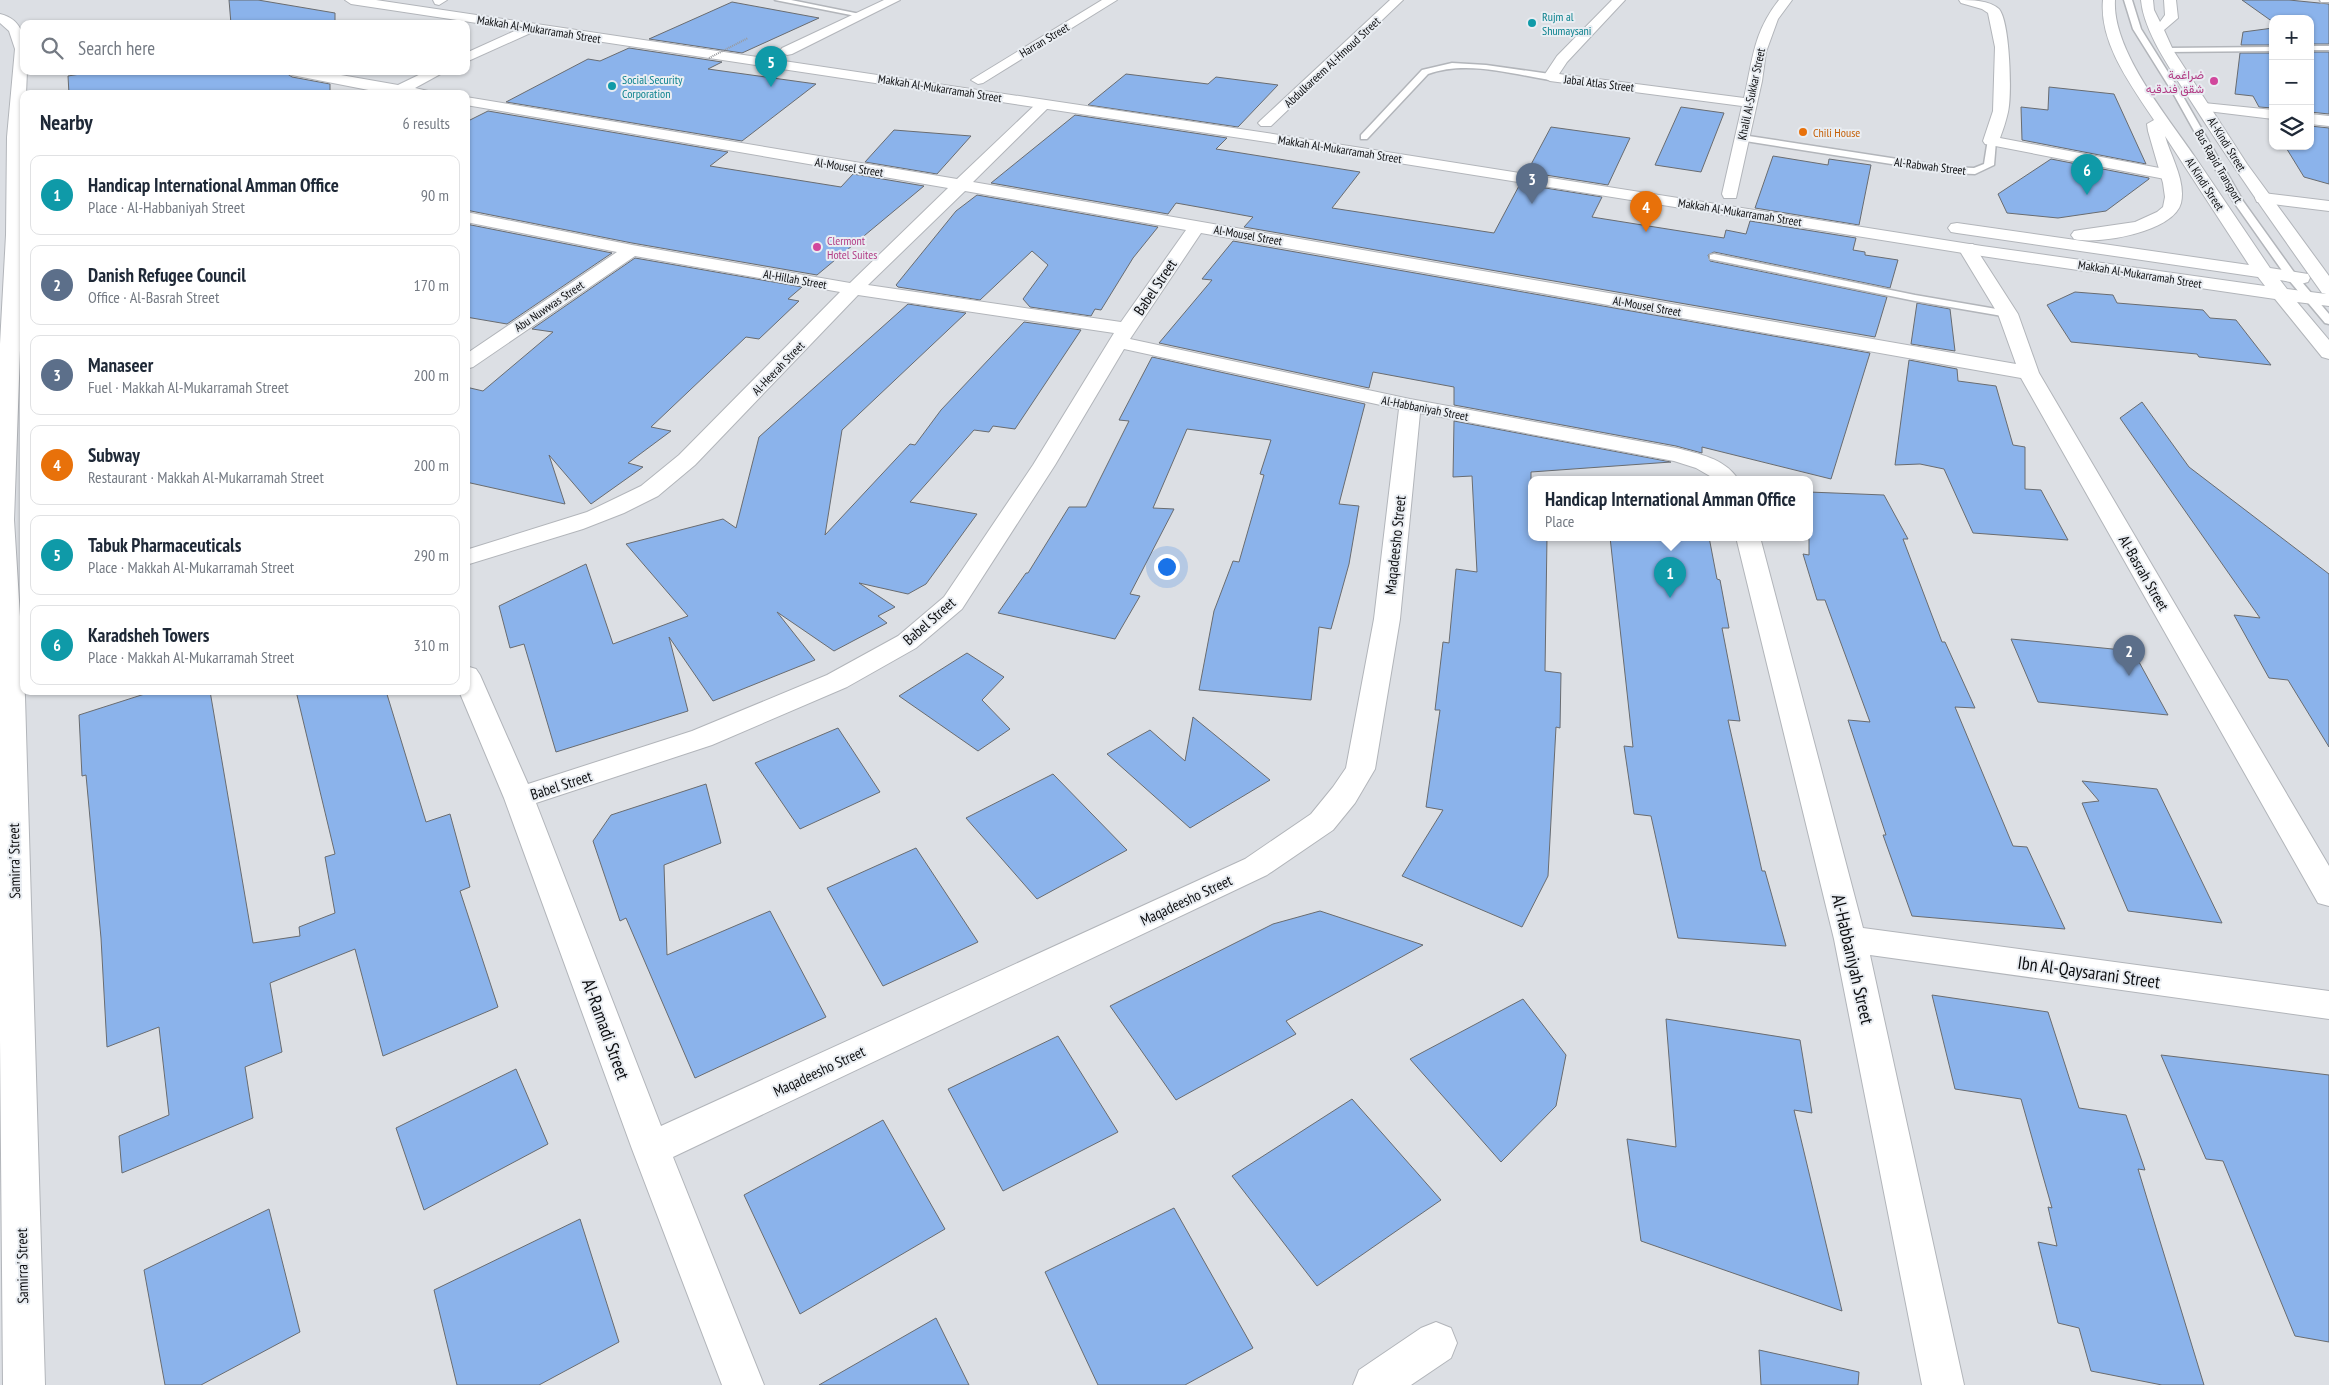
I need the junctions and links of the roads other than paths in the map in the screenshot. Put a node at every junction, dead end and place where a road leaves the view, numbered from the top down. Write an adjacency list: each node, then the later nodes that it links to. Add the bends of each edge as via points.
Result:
1 (351, 0): 20 (street, Makkah Al-Mukarramah Street)
2 (436, 0): 3 (street, Makkah Al-Mukarramah Street)
3 (440, 0): 27 (street, Makkah Al-Mukarramah Street)
4 (778, 0): 18 (lane)
5 (894, 0): 18 (street)
6 (1111, 0): 33 (street, Harran Street)
7 (1397, 0): 44 (street, Abdulkareem Al-Hmoud Street)
8 (1619, 0): 32 (street, Jabal Atlas Street, via 1562,58)
9 (1786, 0): 37 (street, Khalil Al-Sukkar Street, via 1764,34)
10 (1964, 0): 50 (street, Al-Rabwah Street, via 1987,6 1994,12 2002,46 2001,111)
11 (2109, 0): 40 (street, Al Kindi Street, via 2108,14 2113,34 2135,80)
12 (2128, 0): 67 (lane, Bus Rapid Transport, via 2137,29 2149,51 2177,93 2238,201)
13 (2135, 0): 55 (lane, Bus Rapid Transport, via 2151,44)
14 (2147, 0): 21 (street, Al-Kindi Street)
15 (2170, 0): 21 (street, via 2173,14 2170,22)
16 (2324, 0): 17 (lane)
17 (2329, 0)
18 (861, 15): 27 (street)
19 (0, 18): 22 (street, Samirra' Street, via 6,20)
20 (530, 28): 28 (street); 38 (street, Makkah Al-Mukarramah Street)
21 (2157, 29): 26 (street, Al-Kindi Street)
22 (20, 38)
23 (2314, 48): 24 (lane)
24 (2329, 48)
25 (2269, 49): 26 (lane)
26 (2166, 50): 39 (street, Al-Kindi Street)
27 (786, 51): 33 (street, Makkah Al-Mukarramah Street)
28 (470, 56)
29 (21, 75): 60 (street, Samirra' Street, via 15,137)
30 (312, 75): 34 (street)
31 (431, 75): 35 (street)
32 (1550, 77): 37 (street, Jabal Atlas Street); 47 (lane, via 1462,66 1434,67)
33 (978, 80): 44 (street, Makkah Al-Mukarramah Street)
34 (385, 90)
35 (399, 90)
36 (470, 102): 52 (street, Al-Mousel Street)
37 (1750, 103): 48 (street, Khalil Al-Sukkar Street)
38 (1043, 105): 52 (street, Al-Heerah Street); 62 (street, Makkah Al-Mukarramah Street)
39 (2204, 107): 41 (street); 55 (street, Al-Kindi Street)
40 (2155, 110): 51 (street, via 2157,137); 65 (street, Al Kindi Street)
41 (2269, 115)
42 (2314, 120): 43 (street)
43 (2329, 122)
44 (1266, 123): 45 (street, Makkah Al-Mukarramah Street)
45 (1317, 130)
46 (1345, 134): 47 (street, Makkah Al-Mukarramah Street)
47 (1364, 137): 49 (street, Makkah Al-Mukarramah Street)
48 (1742, 138): 50 (lane, Al-Rabwah Street, via 1975,172 1989,165); 54 (street, Khalil Al-Sukkar Street)
49 (1382, 140)
50 (1991, 141): 51 (street)
51 (2170, 175): 61 (street, via 2173,201 2170,210 2149,223 2117,232)
52 (961, 185): 59 (street, Al-Mousel Street); 66 (street, Al-Heerah Street)
53 (1711, 191): 54 (street, Makkah Al-Mukarramah Street)
54 (1735, 195)
55 (2252, 195): 56 (street); 67 (street, Al-Kindi Street)
56 (2329, 206)
57 (470, 218): 63 (street, Al-Hillah Street)
58 (1940, 225): 61 (street, Makkah Al-Mukarramah Street)
59 (1197, 226): 71 (street, Babel Street); 77 (street, Al-Mousel Street)
60 (19, 234): 73 (street, Samirra' Street)
61 (2032, 238): 65 (street, Makkah Al-Mukarramah Street)
62 (1967, 248): 68 (street, Makkah Al-Mukarramah Street); 69 (street, Al-Basrah Street)
63 (632, 250): 66 (street, Al-Hillah Street); 74 (street, Abu Nuwwas Street)
64 (1714, 257): 69 (lane)
65 (2264, 273): 67 (street, Makkah Al-Mukarramah Street); 68 (street, Al Kindi Street)
66 (854, 289): 71 (street, Al-Hillah Street); 82 (street, Al-Heerah Street, via 687,460 659,484 636,499 596,516)
67 (2317, 291): 68 (street, Makkah Al-Mukarramah Street); 70 (lane, Bus Rapid Transport)
68 (2282, 295): 75 (street, Al Kindi Street)
69 (2008, 314): 77 (street, Al-Basrah Street)
70 (2329, 321)
71 (1122, 336): 78 (street, Al-Habbaniyah Street); 86 (street, Babel Street, via 1044,465 953,603 907,642 837,681 702,738)
72 (470, 341): 74 (street)
73 (5, 344): 80 (street, Samirra' Street)
74 (492, 345): 76 (street, Abu Nuwwas Street)
75 (2329, 353)
76 (470, 360)
77 (2030, 372): 87 (street, Al-Basrah Street)
78 (1410, 405): 79 (street, Al-Habbaniyah Street, via 1676,455 1705,463); 91 (street, Maqadeesho Street, via 1387,619 1360,769 1322,822 1256,867)
79 (1724, 476)
80 (13, 516): 83 (street, Samirra' Street)
81 (1749, 541): 88 (street, Al-Habbaniyah Street)
82 (470, 557)
83 (20, 672)
84 (470, 684): 86 (street, Al-Ramadi Street)
85 (21, 695): 89 (street, Samirra' Street)
86 (519, 798): 91 (street, Al-Ramadi Street)
87 (2329, 894)
88 (1850, 939): 90 (street, Ibn Al-Qaysarani Street); 96 (street, Al-Habbaniyah Street)
89 (8, 982): 93 (street, Samirra' Street)
90 (2329, 1005)
91 (651, 1150): 94 (street, Al-Ramadi Street)
92 (1436, 1343): 95 (street)
93 (24, 1385)
94 (743, 1385)
95 (1374, 1385)
96 (1943, 1385)

